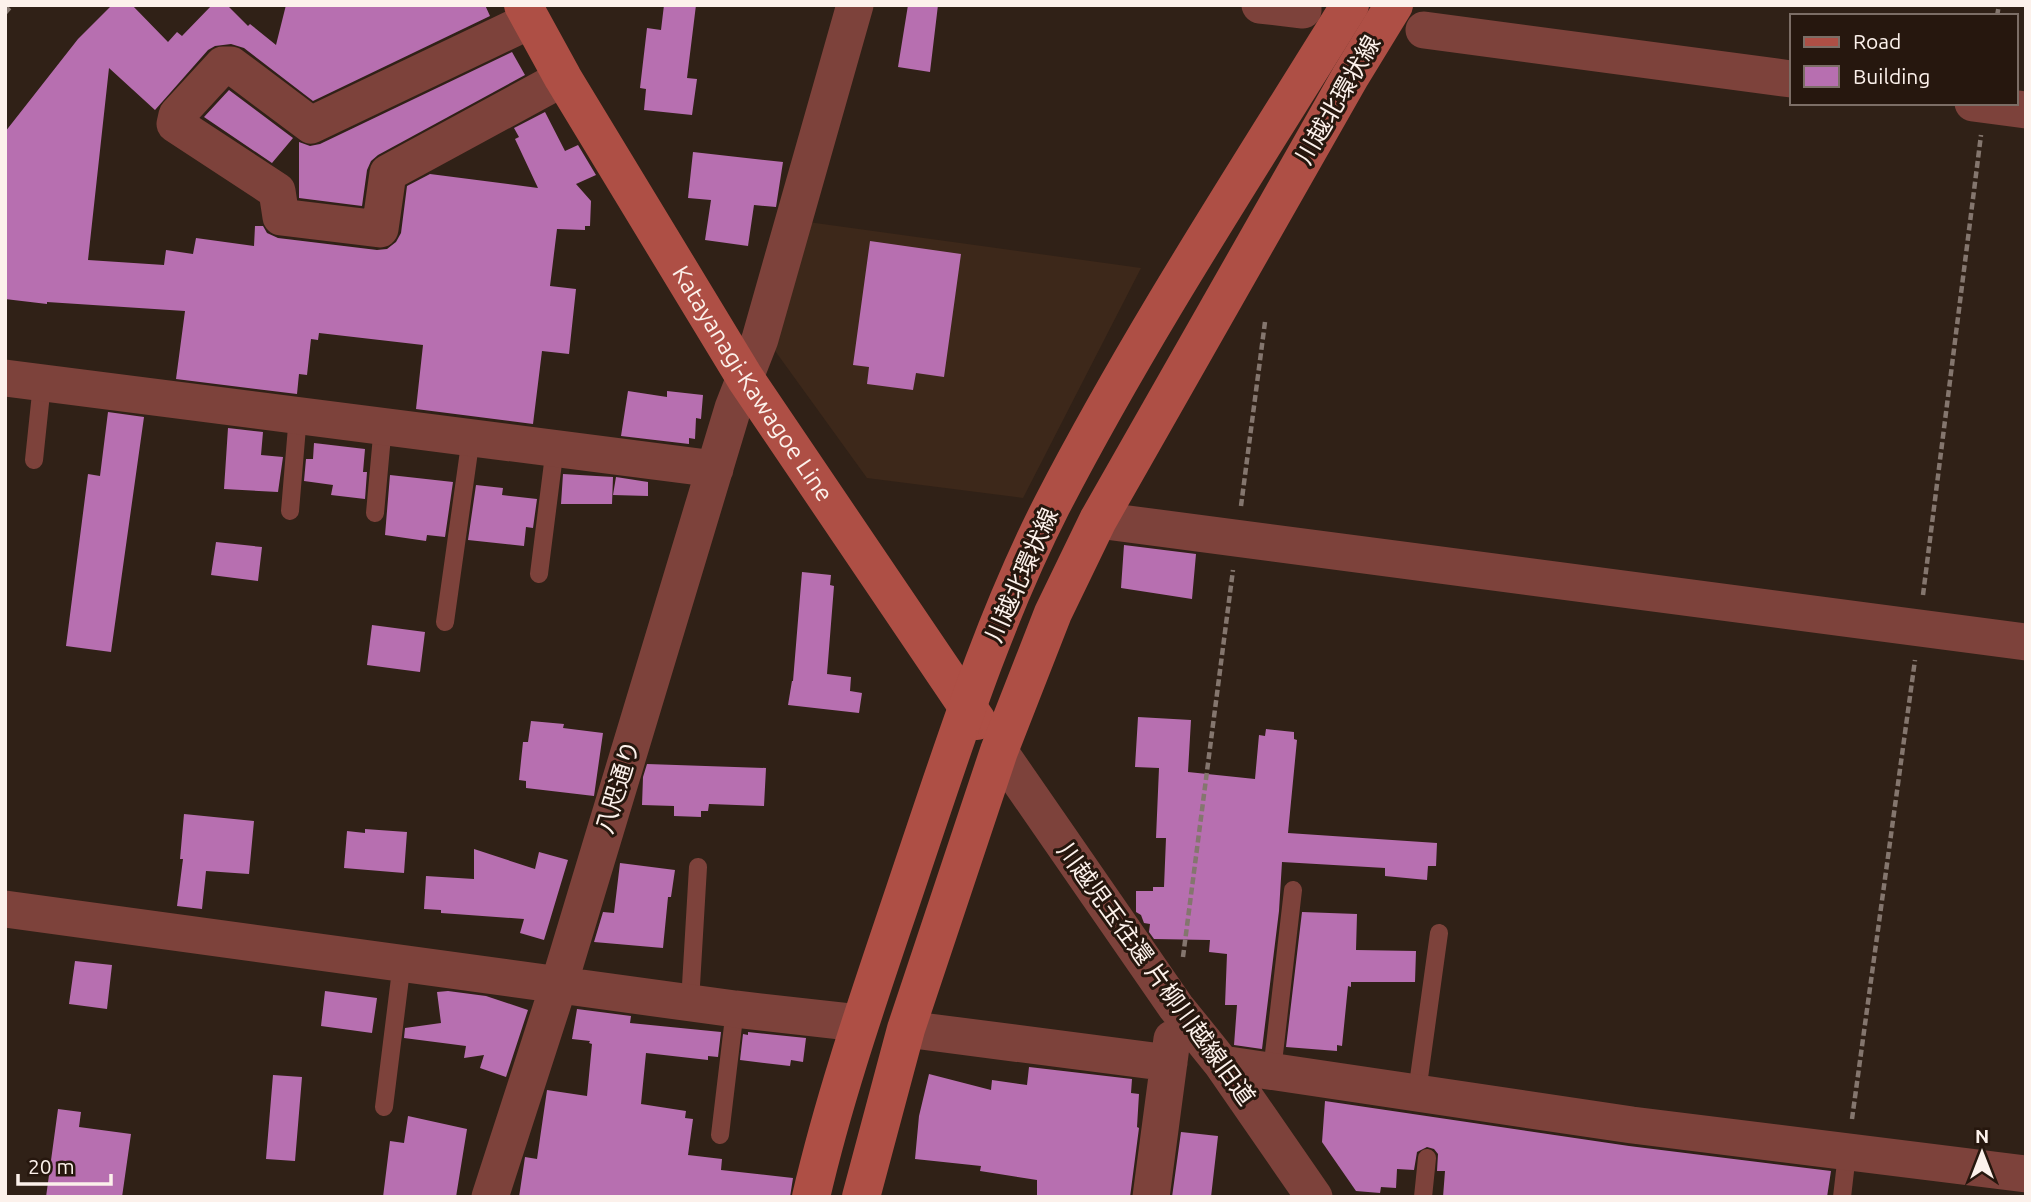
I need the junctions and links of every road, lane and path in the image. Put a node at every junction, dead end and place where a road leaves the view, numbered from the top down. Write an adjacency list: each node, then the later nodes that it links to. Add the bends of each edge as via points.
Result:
1 (12, 5): 7 (path)
2 (855, 5): 15 (street, 八咫通り, via 760,339)
3 (1260, 5): 4 (street, via 1303,10)
4 (1304, 5)
5 (1349, 5): 31 (main road, 川越北環状線, via 1135,353 1052,506 1006,604)
6 (1394, 5): 26 (main road, 川越北環状線)
7 (5, 13)
8 (527, 13): 10 (main road, Katayanagi-Kawagoe Line); 10 (street, via 311,125 231,65 223,65 177,115 176,124 277,191 281,217 380,229 388,173)
9 (1424, 30): 11 (street)
10 (563, 78): 15 (main road, Katayanagi-Kawagoe Line)
11 (1790, 79)
12 (1988, 105): 13 (street)
13 (2026, 110)
14 (1265, 323): 27 (path)
15 (745, 377): 23 (street, 八咫通り); 31 (main road, Katayanagi-Kawagoe Line)
16 (5, 378): 17 (street)
17 (42, 384): 18 (street); 22 (lane)
18 (298, 415): 19 (street); 24 (lane)
19 (383, 425): 20 (street); 25 (lane)
20 (471, 437): 21 (street); 29 (lane)
21 (555, 447): 23 (street); 28 (lane)
22 (34, 460)
23 (715, 469): 38 (street, 八咫通り)
24 (290, 511)
25 (375, 513)
26 (1098, 520): 27 (street); 32 (main road, 川越北環状線, via 1054,613)
27 (1237, 537): 30 (street); 40 (path)
28 (539, 573)
29 (445, 622)
30 (2026, 642)
31 (967, 706): 32 (main road, Katayanagi-Kawagoe Line); 42 (main road, 川越北環状線)
32 (999, 751): 40 (street, 川越児玉往還 片柳川越線旧道); 43 (main road, 川越北環状線)
33 (698, 867): 39 (lane)
34 (1293, 890): 46 (lane)
35 (5, 909): 37 (street)
36 (1439, 933): 47 (lane)
37 (402, 962): 38 (street); 48 (lane)
38 (559, 984): 39 (street); 53 (street, 八咫通り)
39 (690, 1003): 41 (street)
40 (1177, 1007): 44 (street); 45 (street, 川越児玉往還 片柳川越線旧道)
41 (735, 1009): 42 (street); 49 (lane)
42 (859, 1023): 54 (main road, 川越北環状線)
43 (906, 1029): 44 (street); 55 (main road, 川越北環状線)
44 (1169, 1063): 56 (street)
45 (1222, 1064): 46 (street); 57 (street, 川越児玉往還 片柳川越線旧道)
46 (1272, 1071): 47 (street)
47 (1417, 1092): 50 (street)
48 (384, 1107)
49 (720, 1135)
50 (1847, 1154): 52 (street); 59 (lane)
51 (1427, 1158): 58 (lane)
52 (2026, 1174)
53 (490, 1197)
54 (811, 1197)
55 (861, 1197)
56 (1151, 1197)
57 (1314, 1197)
58 (1423, 1197)
59 (1842, 1197)

